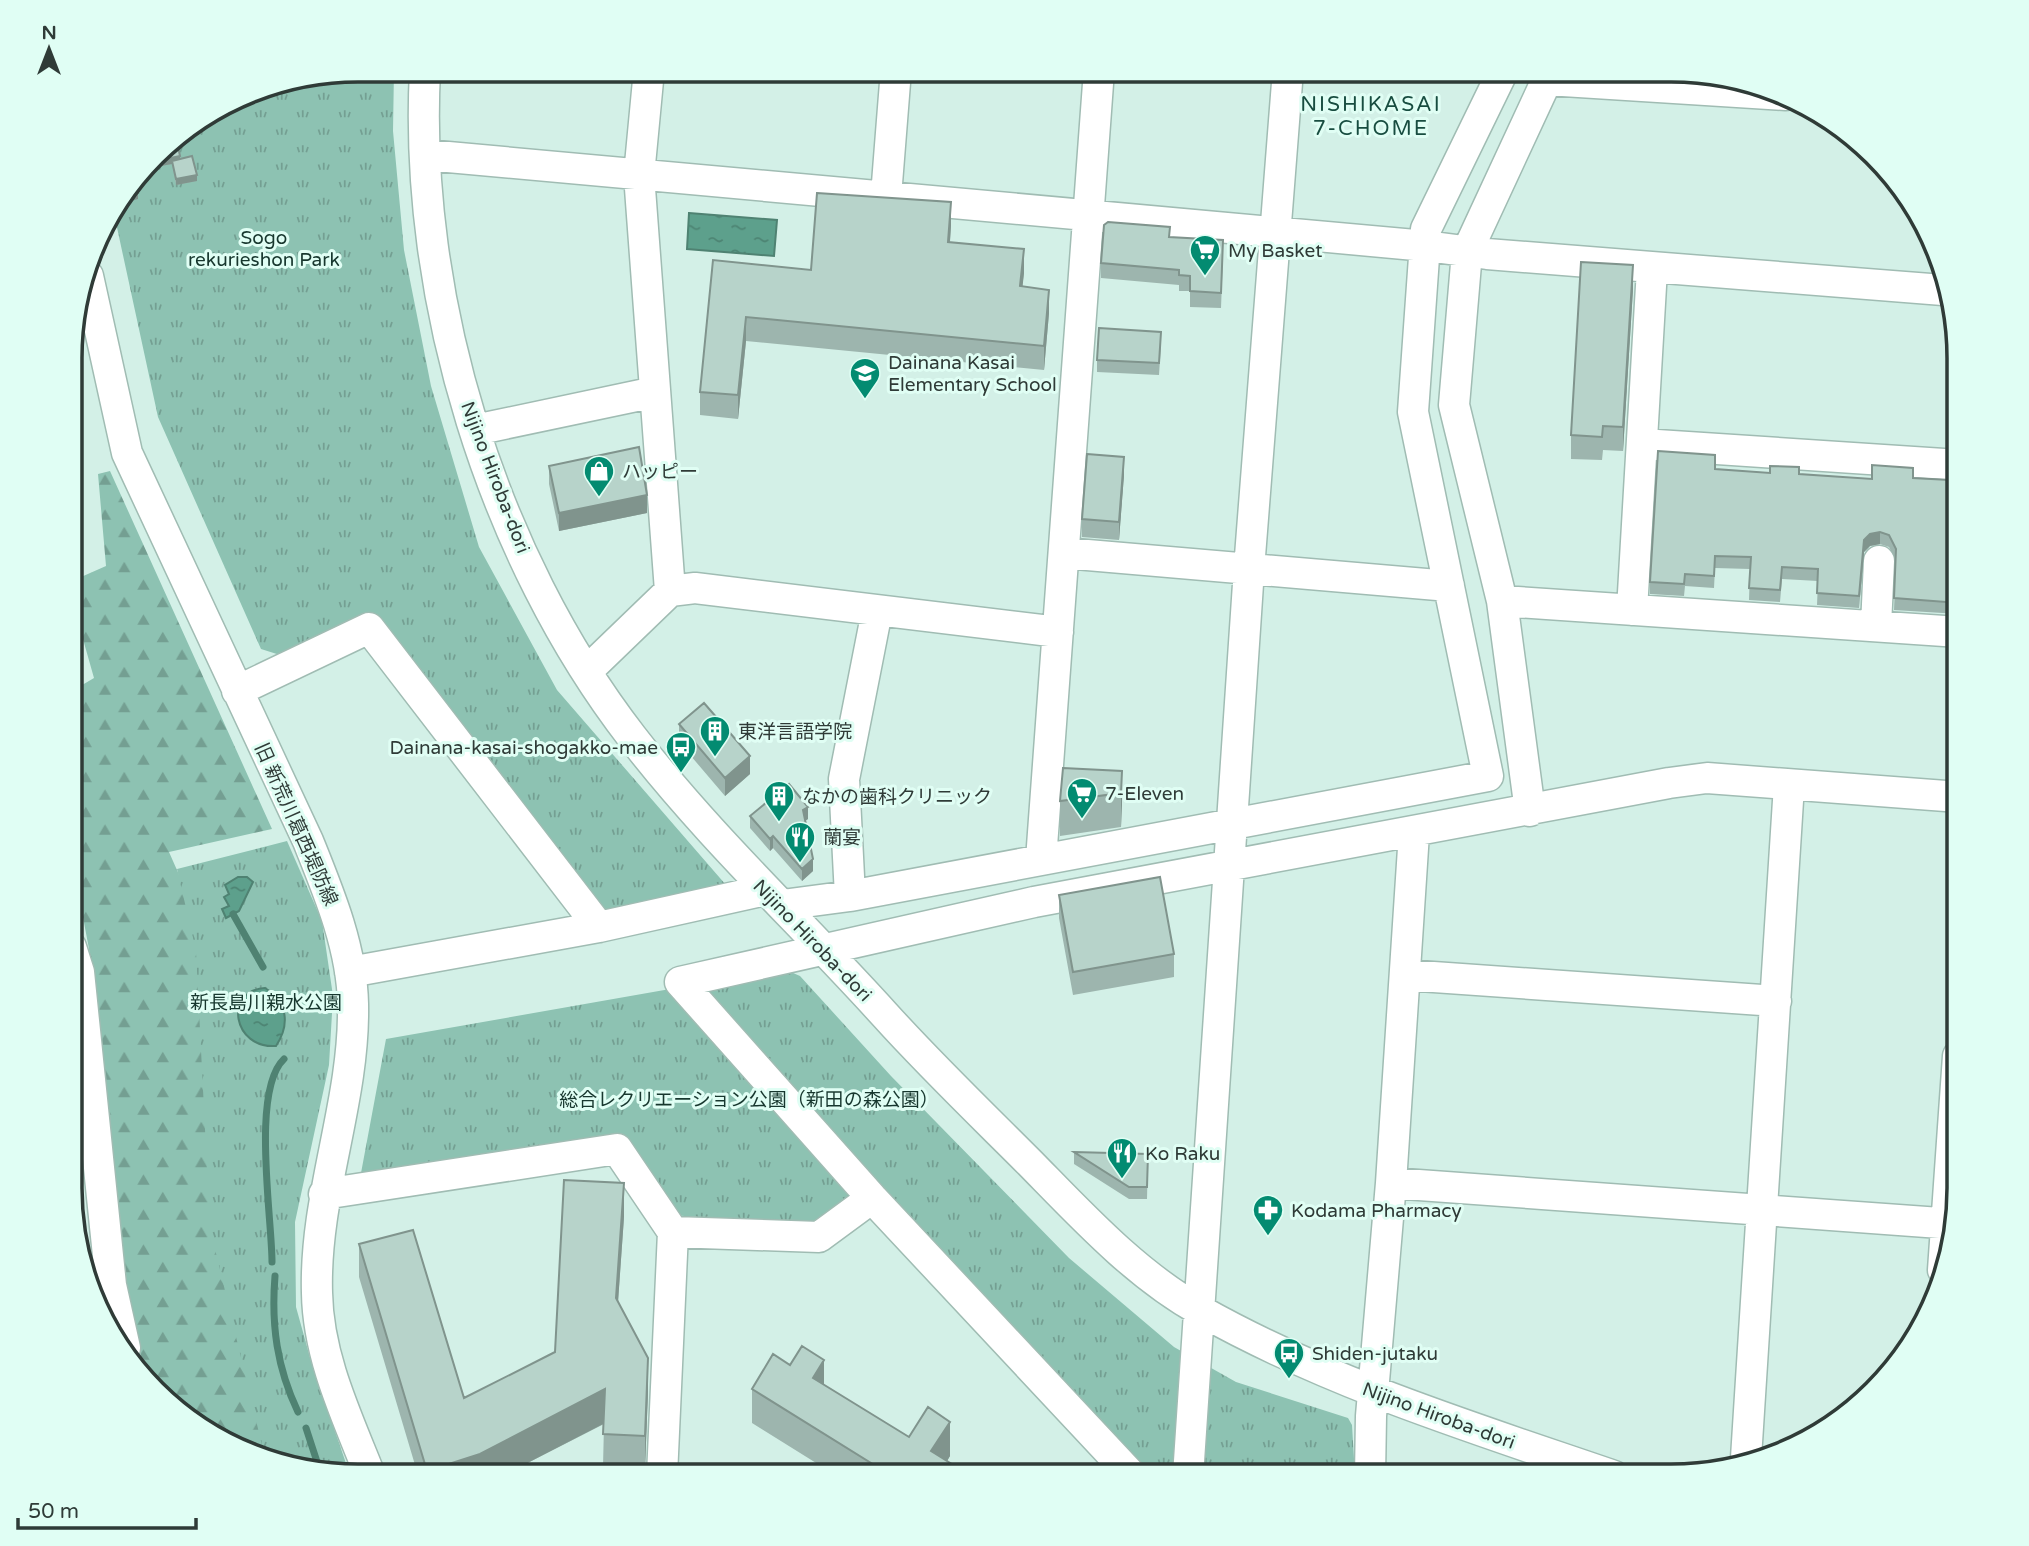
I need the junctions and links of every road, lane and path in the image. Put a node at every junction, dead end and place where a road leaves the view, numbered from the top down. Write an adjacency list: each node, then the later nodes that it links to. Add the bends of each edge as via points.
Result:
1 (425, 82): 10 (street, Nijino Hiroba-dori)
2 (648, 82): 11 (street)
3 (895, 82): 12 (street)
4 (1098, 82): 13 (street)
5 (1287, 82): 14 (street)
6 (1498, 82): 15 (street, via 1426,229)
7 (1546, 82): 16 (street)
8 (1632, 82): 9 (street)
9 (1737, 91)
10 (426, 155): 11 (street); 21 (street, Nijino Hiroba-dori, via 441,295)
11 (639, 175): 12 (street); 20 (street)
12 (886, 196): 13 (street)
13 (1089, 215): 14 (street); 24 (street)
14 (1276, 232): 15 (street); 26 (street)
15 (1426, 246): 16 (street); 27 (street, via 1413,412)
16 (1467, 252): 17 (street); 29 (street, via 1454,405)
17 (1652, 269): 18 (street); 22 (street)
18 (1938, 290)
19 (91, 291): 36 (street, 旧 新荒川葛西堤防線, via 127,453)
20 (655, 392): 21 (street); 28 (street)
21 (475, 430): 35 (street, Nijino Hiroba-dori, via 524,554)
22 (1642, 444): 23 (street); 30 (street)
23 (1947, 464)
24 (1064, 553): 26 (street); 34 (street)
25 (1879, 561): 32 (street)
26 (1249, 569): 27 (street); 40 (street)
27 (1449, 586): 40 (street, via 1488,776)
28 (670, 591): 31 (street, via 695,588); 35 (street)
29 (1502, 601): 30 (street); 39 (street)
30 (1632, 610): 32 (street)
31 (877, 611): 34 (street); 44 (street, via 844,779)
32 (1876, 626): 33 (street)
33 (1947, 631)
34 (1058, 632): 42 (street)
35 (587, 671): 45 (street, Nijino Hiroba-dori, via 673,789)
36 (237, 691): 46 (street, via 369,628); 48 (street, 旧 新荒川葛西堤防線, via 334,905)
37 (1788, 785): 38 (street); 39 (street, via 1707,778); 51 (street)
38 (1947, 796)
39 (1530, 811): 41 (street)
40 (1231, 825): 42 (street); 43 (street)
41 (1414, 833): 43 (street); 49 (street)
42 (1041, 860): 44 (street)
43 (1229, 866): 47 (street, via 1034,901); 58 (street)
44 (850, 896): 45 (street)
45 (774, 898): 46 (street); 47 (street, Nijino Hiroba-dori)
46 (599, 927): 48 (street)
47 (824, 947): 54 (street, via 680,982); 58 (street, Nijino Hiroba-dori, via 914,1047 1098,1232)
48 (350, 972): 53 (street, 旧 新荒川葛西堤防線, via 351,1055)
49 (1405, 975): 51 (street); 52 (street)
50 (82, 1001): 59 (street, via 111,1285)
51 (1776, 1001): 55 (street)
52 (1391, 1183): 55 (street); 60 (street)
53 (324, 1195): 57 (street, via 617,1149); 62 (street, 旧 新荒川葛西堤防線, via 317,1294 321,1338)
54 (872, 1198): 57 (street, via 819,1237); 64 (street)
55 (1762, 1209): 56 (street); 61 (street)
56 (1944, 1223)
57 (673, 1232): 63 (street)
58 (1199, 1311): 60 (street, Nijino Hiroba-dori); 65 (street)
59 (121, 1328)
60 (1373, 1393): 66 (street); 67 (street, Nijino Hiroba-dori)
61 (1746, 1453)
62 (366, 1464)
63 (663, 1464)
64 (1121, 1464)
65 (1189, 1464)
66 (1370, 1464)
67 (1579, 1464)

